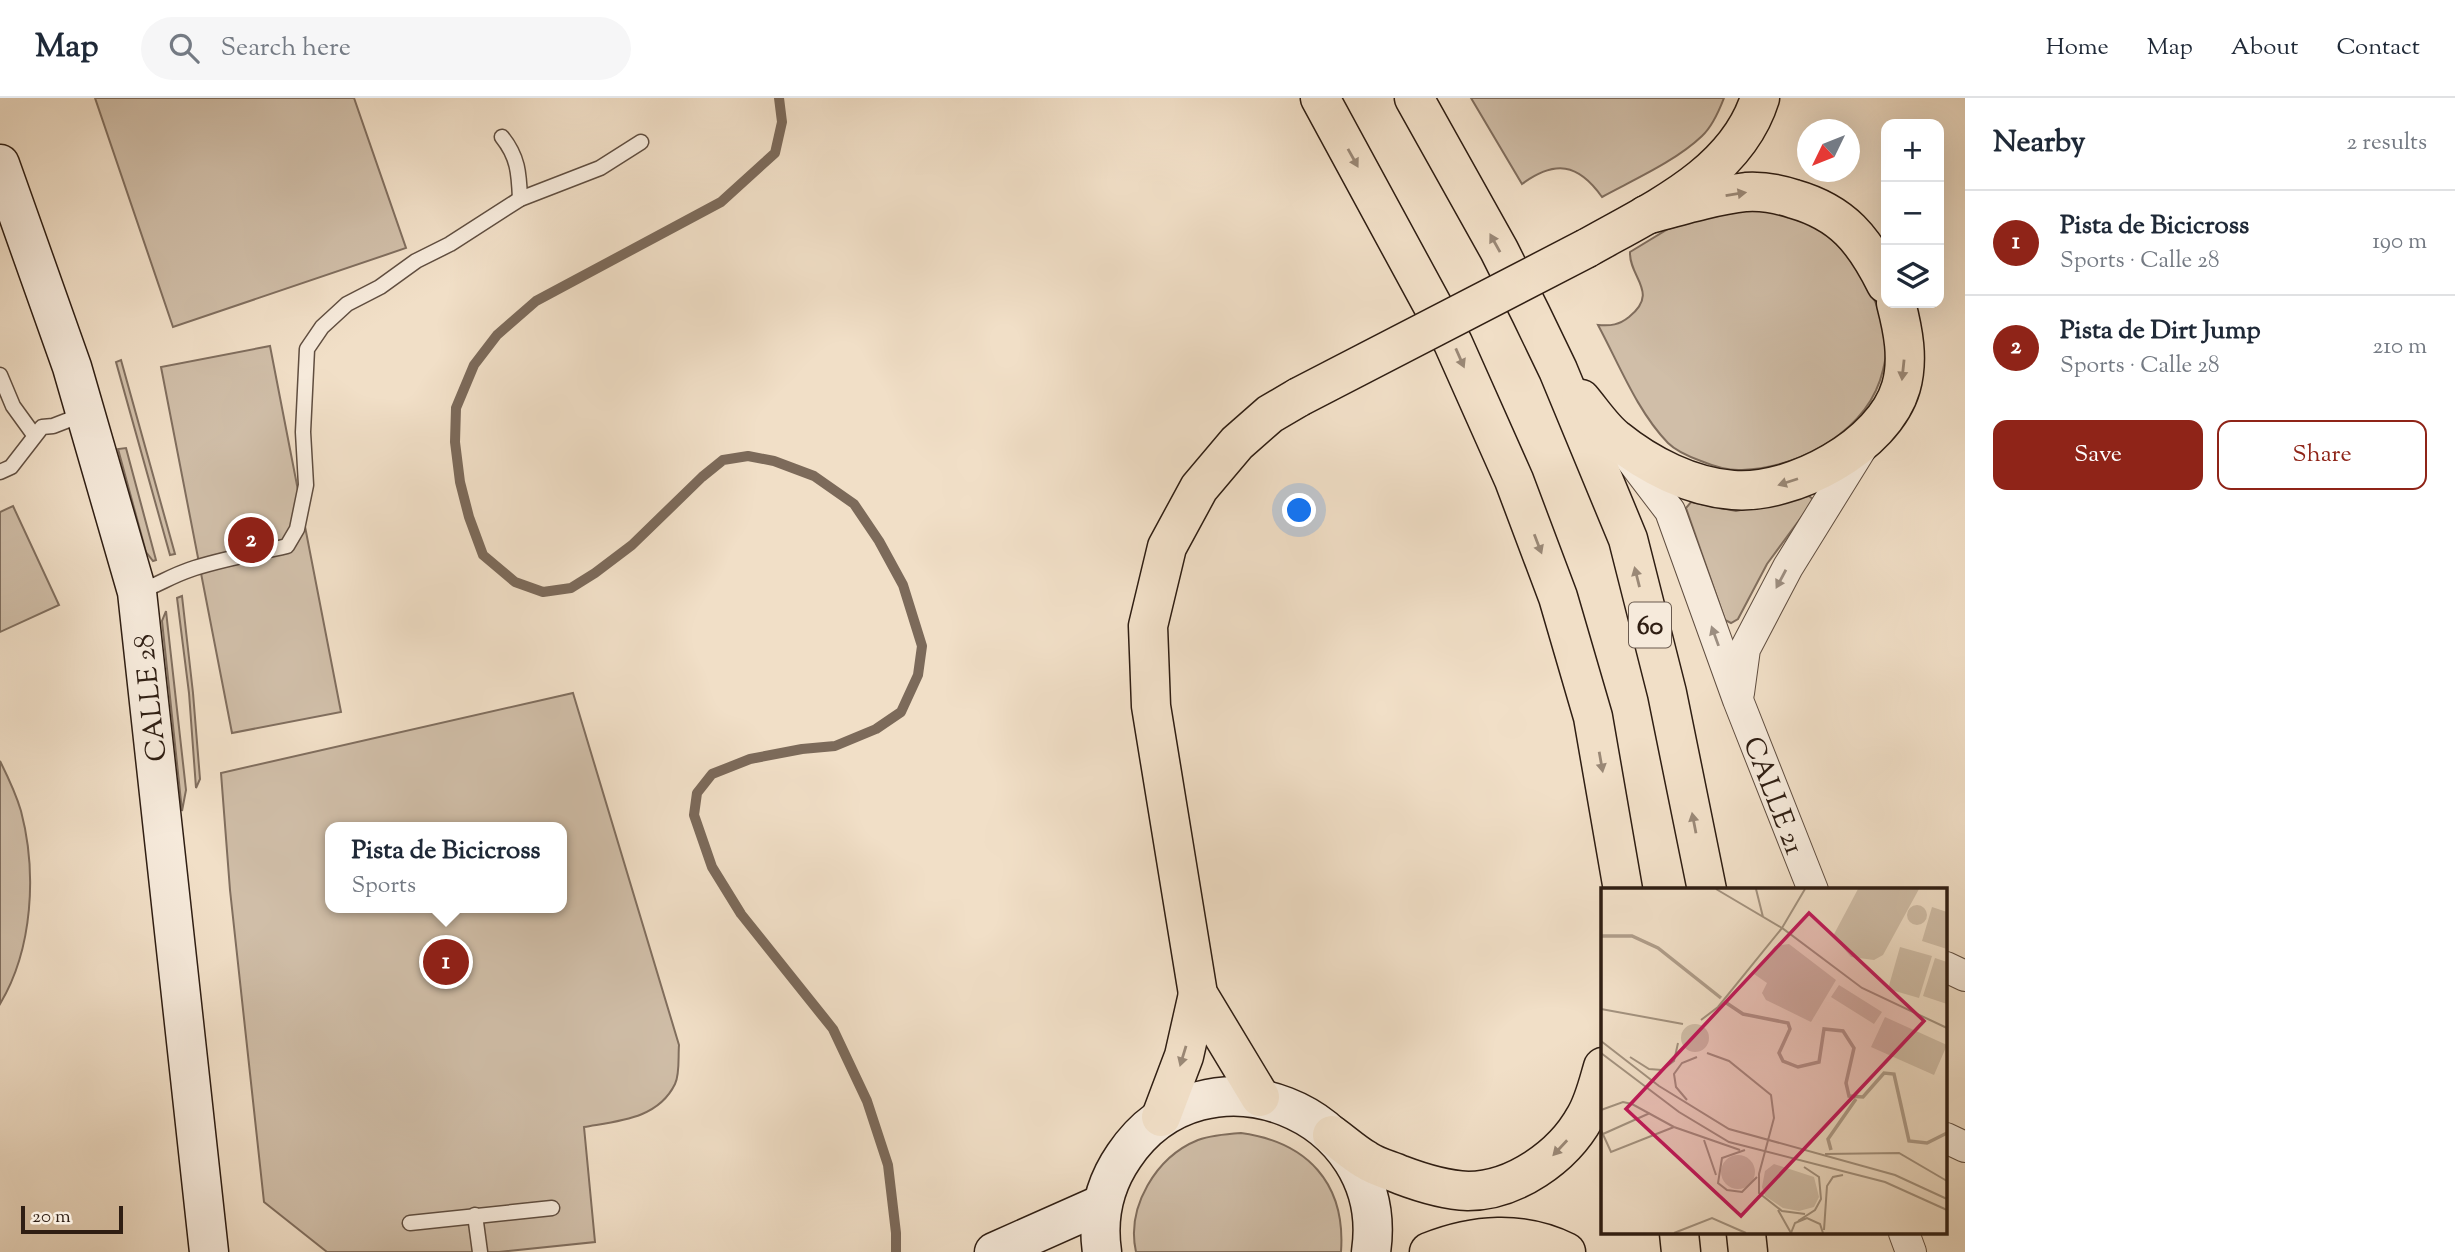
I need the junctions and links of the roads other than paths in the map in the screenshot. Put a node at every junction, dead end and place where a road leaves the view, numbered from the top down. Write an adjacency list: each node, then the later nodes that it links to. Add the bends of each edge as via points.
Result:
1 (1320, 98): 20 (highway, one-way to 20, via 1453,343 1514,480 1558,597 1593,717)
2 (1760, 98): 8 (highway, via 1754,117 1727,157)
3 (1425, 108): 11 (highway, 60, one-way to 3)
4 (502, 136): 7 (lane, via 513,152)
5 (641, 142): 7 (lane, via 600,168)
6 (0, 164): 13 (main road, CALLE 28)
7 (520, 199): 18 (lane, via 347,304 307,349 306,485 298,529 287,546 223,559)
8 (1646, 215): 9 (highway, one-way to 9, via 1748,192 1775,194 1834,215 1854,234); 25 (highway, bridge, via 1270,414 1237,443 1199,488 1167,547 1149,626 1151,706)
9 (1881, 273)
10 (1897, 308): 16 (highway, one-way to 16, via 1904,332 1901,388 1889,414)
11 (1558, 370): 15 (highway); 21 (highway, 60, one-way to 11, via 1667,693 1628,539)
12 (0, 375): 14 (lane, via 13,406)
13 (85, 414): 14 (lane); 18 (main road, CALLE 28)
14 (34, 435): 17 (lane, via 11,467)
15 (1614, 438): 16 (highway, one-way to 15, via 1802,477 1734,491 1669,472); 19 (street, CALLE 21, one-way to 15, via 1670,511)
16 (1869, 438): 19 (street, one-way to 19, via 1788,567 1745,649)
17 (0, 472)
18 (137, 592): 39 (main road, CALLE 28)
19 (1738, 700): 22 (street, CALLE 21)
20 (1623, 888)
21 (1707, 888)
22 (1812, 888)
23 (1948, 968): 24 (street)
24 (1965, 976)
25 (1198, 994): 27 (highway); 28 (highway, one-way to 28, via 1184,1056)
26 (1601, 1075): 29 (highway, one-way to 29, via 1584,1119 1561,1147 1535,1171 1489,1189 1468,1191 1409,1178 1368,1161)
27 (1260, 1097): 28 (main road, via 1226,1095 1192,1102); 29 (main road, via 1299,1110)
28 (1161, 1116): 32 (main road, via 1134,1140 1114,1170)
29 (1332, 1135): 43 (main road, via 1357,1167 1370,1200)
30 (1948, 1139): 31 (street)
31 (1965, 1147)
32 (1102, 1204): 41 (main road); 42 (main road)
33 (552, 1208): 34 (lane)
34 (475, 1216): 35 (lane); 40 (lane)
35 (410, 1223)
36 (1679, 1234): 46 (highway)
37 (1746, 1234): 47 (highway)
38 (1904, 1234): 48 (street)
39 (209, 1252)
40 (480, 1252)
41 (994, 1252)
42 (1102, 1252)
43 (1371, 1252)
44 (1429, 1252): 45 (highway, via 1492,1237 1551,1244)
45 (1566, 1252)
46 (1681, 1252)
47 (1748, 1252)
48 (1912, 1252)

